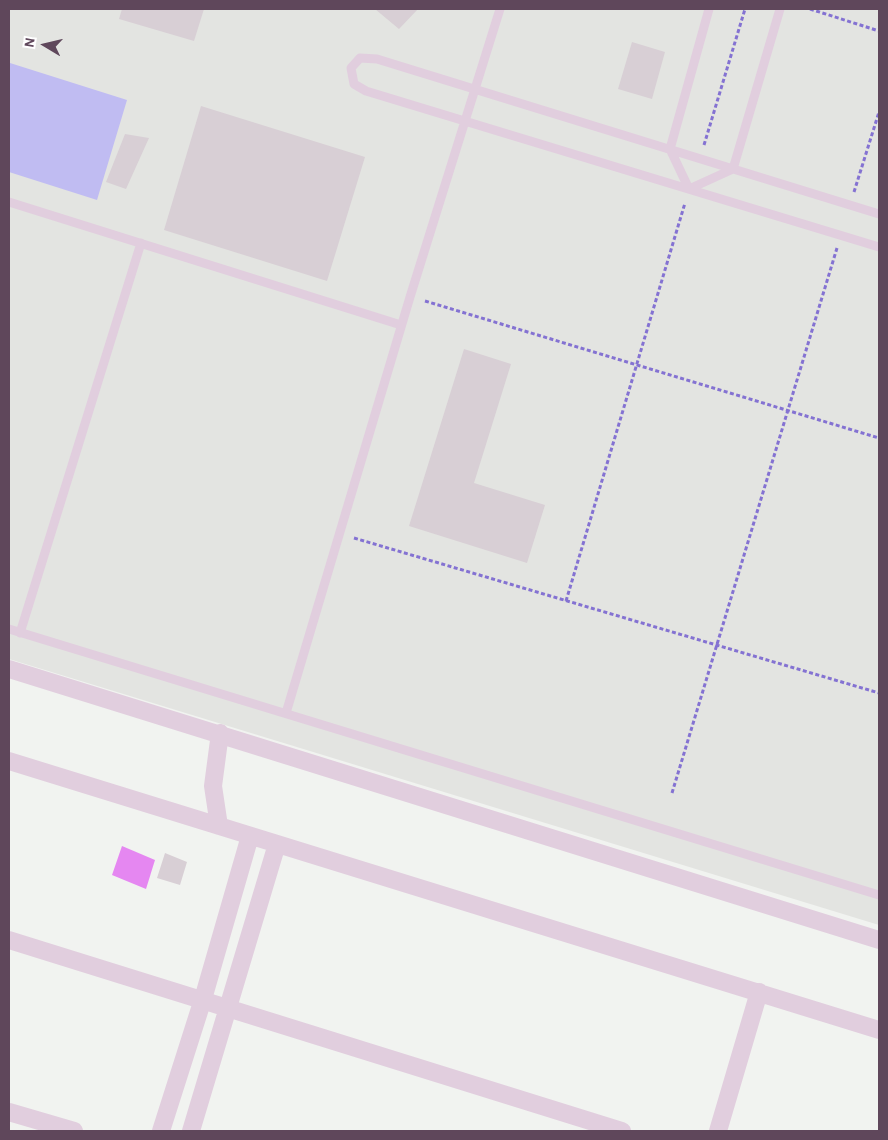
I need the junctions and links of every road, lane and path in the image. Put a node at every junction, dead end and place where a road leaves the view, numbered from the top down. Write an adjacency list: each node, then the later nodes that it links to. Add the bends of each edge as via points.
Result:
1 (500, 9): 7 (lane)
2 (709, 9): 10 (lane)
3 (745, 9): 11 (path)
4 (780, 9): 12 (lane)
5 (810, 9): 6 (path)
6 (879, 31)
7 (474, 89): 9 (lane); 9 (lane, via 377,59 360,58 351,68 354,84 366,91); 10 (lane)
8 (879, 112): 15 (path)
9 (463, 120): 13 (lane); 20 (lane)
10 (670, 149): 11 (lane); 13 (lane)
11 (700, 159): 12 (lane)
12 (733, 169): 13 (lane); 15 (lane)
13 (690, 189): 17 (lane); 22 (path)
14 (9, 202): 18 (lane)
15 (850, 205): 16 (lane)
16 (879, 214)
17 (841, 235): 19 (lane); 23 (path)
18 (140, 243): 21 (lane); 28 (lane)
19 (879, 247)
20 (410, 297): 21 (lane); 22 (path)
21 (401, 325): 25 (lane)
22 (637, 365): 23 (path); 26 (path)
23 (787, 410): 24 (path); 29 (path)
24 (879, 438)
25 (339, 534): 26 (path); 32 (lane)
26 (566, 600): 29 (path)
27 (9, 629): 28 (lane)
28 (20, 633): 32 (lane)
29 (716, 645): 31 (path); 35 (path)
30 (9, 669): 33 (street)
31 (879, 693)
32 (286, 713): 39 (lane)
33 (220, 733): 36 (street, via 213,786); 41 (street)
34 (9, 761): 36 (street)
35 (672, 793)
36 (219, 826): 37 (street)
37 (250, 836): 38 (street); 43 (street)
38 (276, 844): 42 (street); 44 (street)
39 (879, 895)
40 (9, 940): 43 (street)
41 (879, 940)
42 (759, 992): 45 (street); 51 (street)
43 (203, 998): 44 (street); 48 (street)
44 (228, 1007): 49 (street); 50 (street)
45 (879, 1030)
46 (9, 1112): 47 (street)
47 (74, 1131)
48 (161, 1131)
49 (191, 1131)
50 (622, 1131)
51 (718, 1131)

